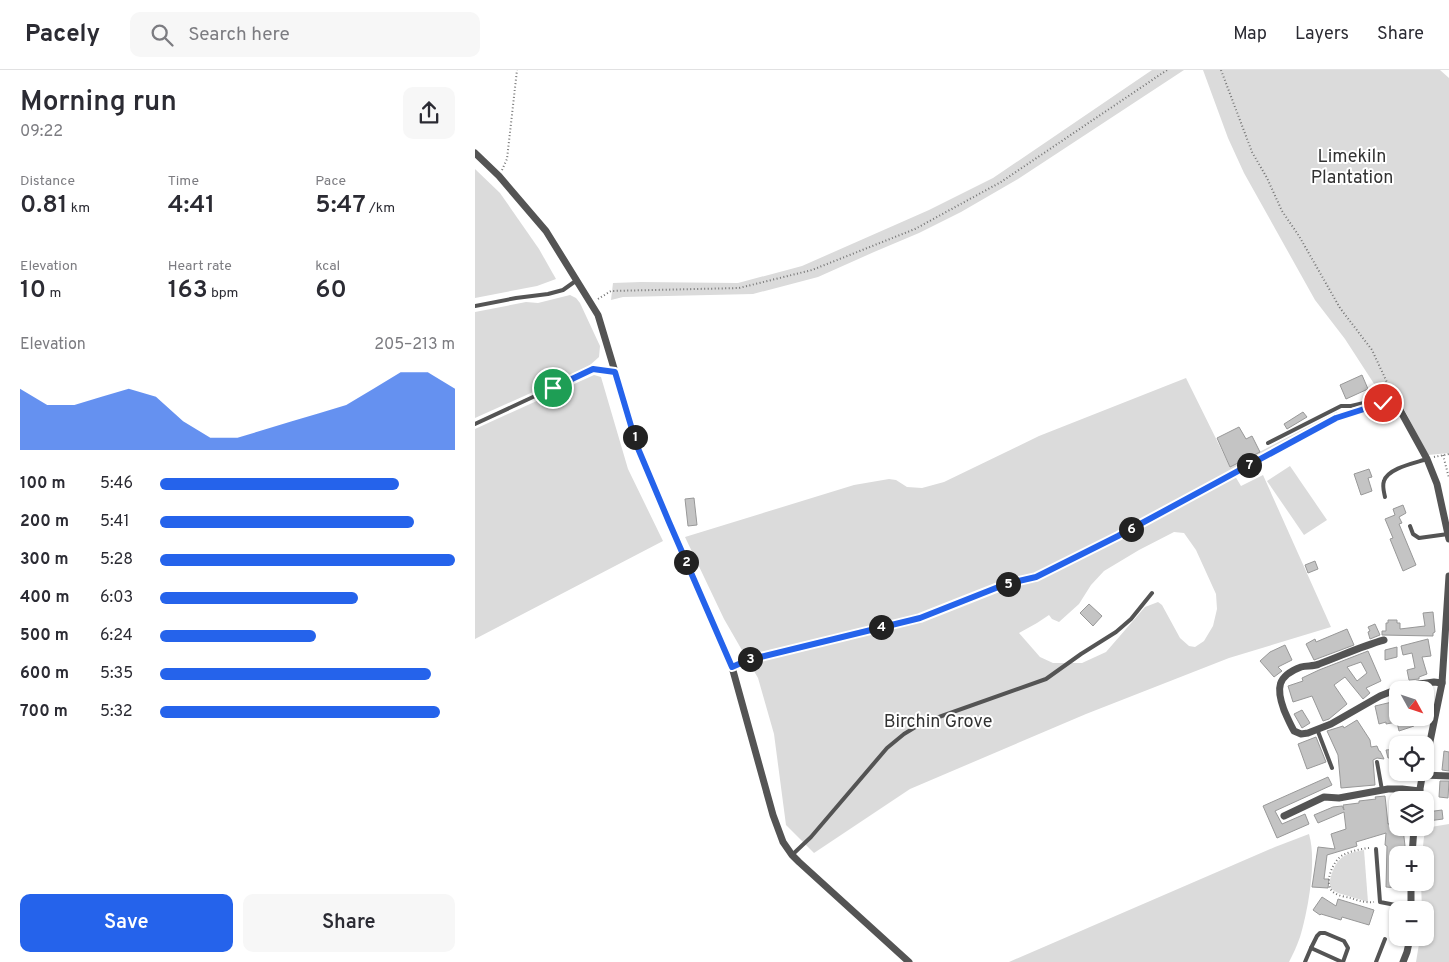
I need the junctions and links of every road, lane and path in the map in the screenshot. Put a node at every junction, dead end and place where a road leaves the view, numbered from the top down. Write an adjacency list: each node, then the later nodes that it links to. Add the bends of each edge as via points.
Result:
1 (517, 70): 5 (path, via 507,159)
2 (1167, 70): 7 (path, via 1001,182 915,229 812,270 739,288 611,291)
3 (1221, 70): 11 (path, via 1252,152 1282,211 1340,308 1372,350)
4 (475, 153): 5 (street)
5 (499, 176): 6 (street, via 546,232)
6 (577, 280): 7 (street); 8 (lane, via 563,290 548,294)
7 (591, 303): 9 (street, via 598,314)
8 (475, 306)
9 (615, 372): 13 (lane, via 593,369); 25 (street, via 637,446)
10 (1381, 399): 11 (street); 14 (lane, via 1341,406)
11 (1395, 401): 17 (street)
12 (1355, 412): 25 (path, via 1336,418 1036,577 1006,584 920,618 748,660)
13 (475, 424)
14 (1268, 443)
15 (1449, 454): 16 (path)
16 (1443, 455): 17 (path); 18 (path)
17 (1427, 459): 19 (lane, via 1391,472 1383,483); 21 (street, via 1437,484)
18 (1449, 478)
19 (1385, 497)
20 (1410, 526): 21 (lane, via 1419,538)
21 (1449, 536)
22 (1449, 576): 26 (street)
23 (1152, 593): 39 (lane, via 1116,632 1046,679 922,724 903,734)
24 (1384, 640): 28 (street, via 1318,665 1303,666 1280,683 1280,698 1294,731 1301,734)
25 (732, 667): 39 (street, via 773,815 783,842)
26 (1446, 668): 27 (street)
27 (1442, 683): 28 (street, via 1405,686); 29 (street)
28 (1317, 729): 31 (lane)
29 (1431, 736)
30 (1377, 762): 35 (lane)
31 (1332, 768)
32 (1434, 775): 33 (street)
33 (1449, 776)
34 (1422, 781): 36 (street)
35 (1382, 790): 36 (street); 37 (street, via 1339,798 1324,797)
36 (1420, 791)
37 (1284, 816)
38 (1376, 849): 40 (lane); 40 (path, via 1361,849 1337,859 1329,888 1336,894 1367,903)
39 (792, 855): 45 (street)
40 (1379, 902): 41 (lane)
41 (1389, 904)
42 (1385, 939): 48 (lane)
43 (1408, 946): 49 (street)
44 (1311, 948): 46 (lane); 47 (lane); 47 (lane, via 1320,933 1344,941 1348,948)
45 (909, 962)
46 (1305, 962)
47 (1343, 962)
48 (1376, 962)
49 (1403, 962)

